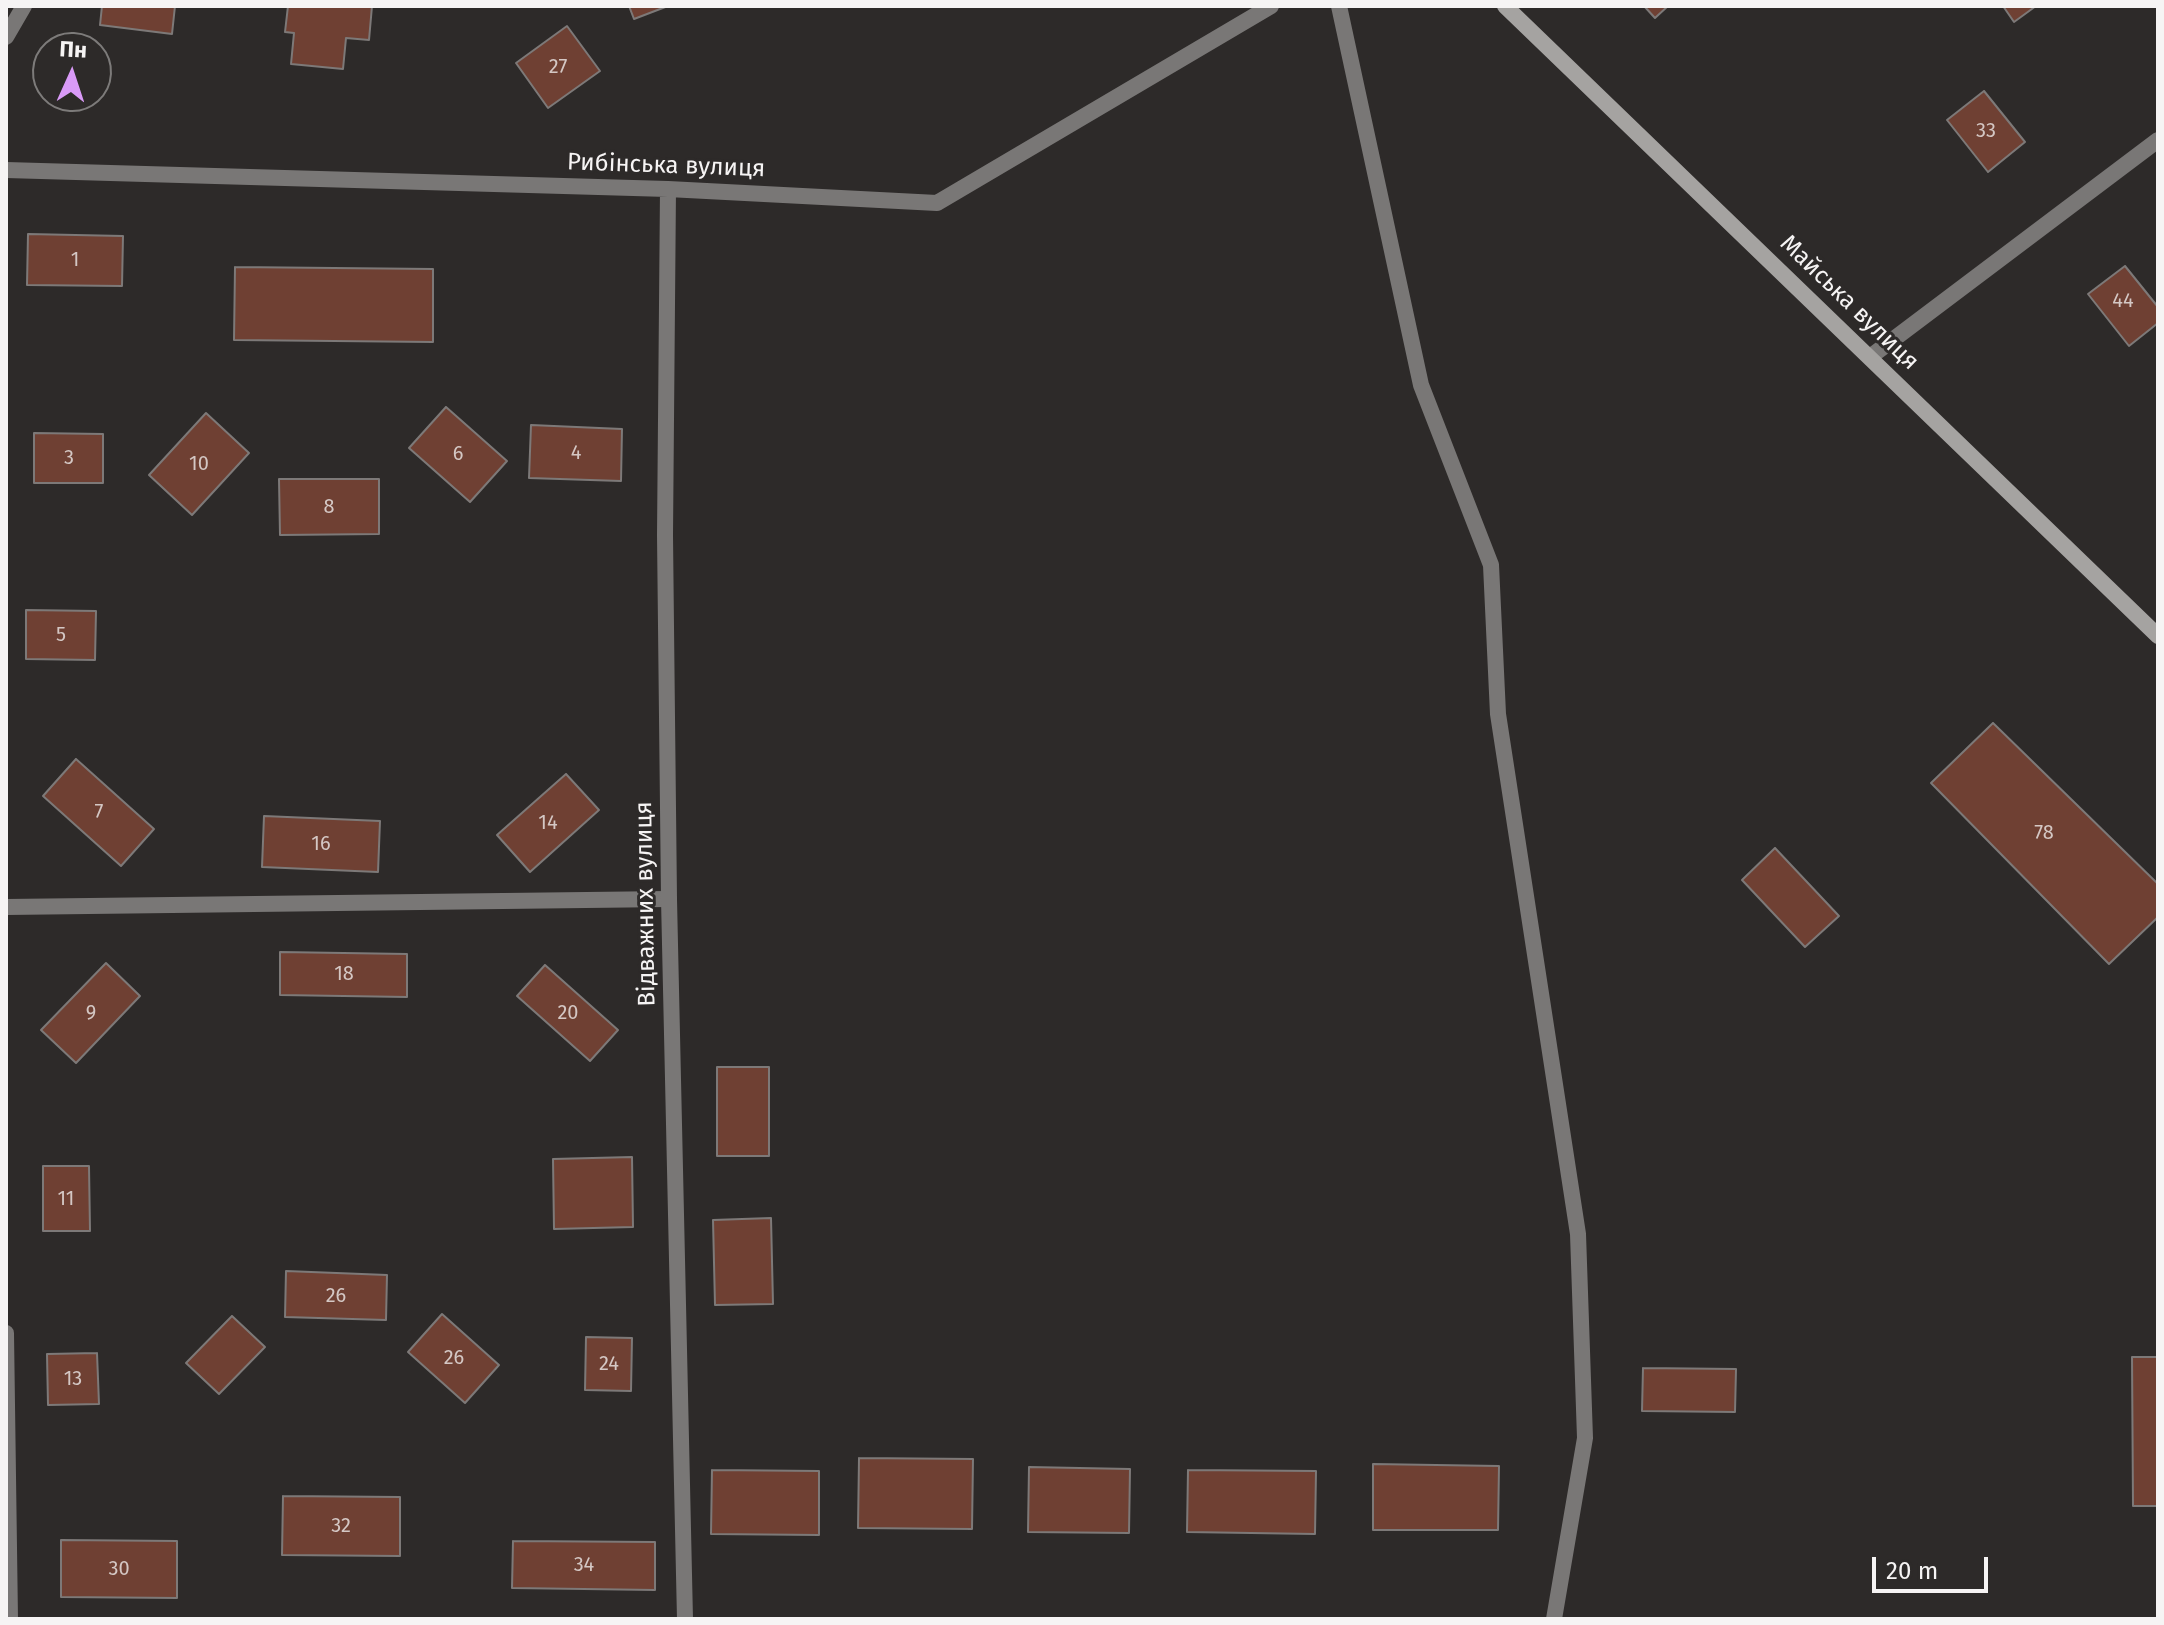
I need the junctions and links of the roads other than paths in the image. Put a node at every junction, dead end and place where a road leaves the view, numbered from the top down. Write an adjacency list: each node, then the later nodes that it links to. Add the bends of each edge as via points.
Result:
1 (24, 6): 5 (street)
2 (1271, 6): 8 (street, Рибінська вулиця, via 937,203)
3 (1339, 6): 16 (street, via 1421,385 1491,565 1498,714 1578,1234 1585,1438)
4 (1505, 6): 9 (street, Майська вулиця)
5 (6, 37)
6 (2158, 140): 9 (street)
7 (6, 170): 8 (street, Рибінська вулиця)
8 (668, 189): 11 (street, Відважних вулиця)
9 (1870, 357): 10 (street, Майська вулиця)
10 (2158, 636)
11 (669, 899): 12 (street); 15 (street, Відважних вулиця)
12 (6, 907)
13 (6, 1333): 14 (street)
14 (10, 1619)
15 (685, 1619)
16 (1554, 1619)

